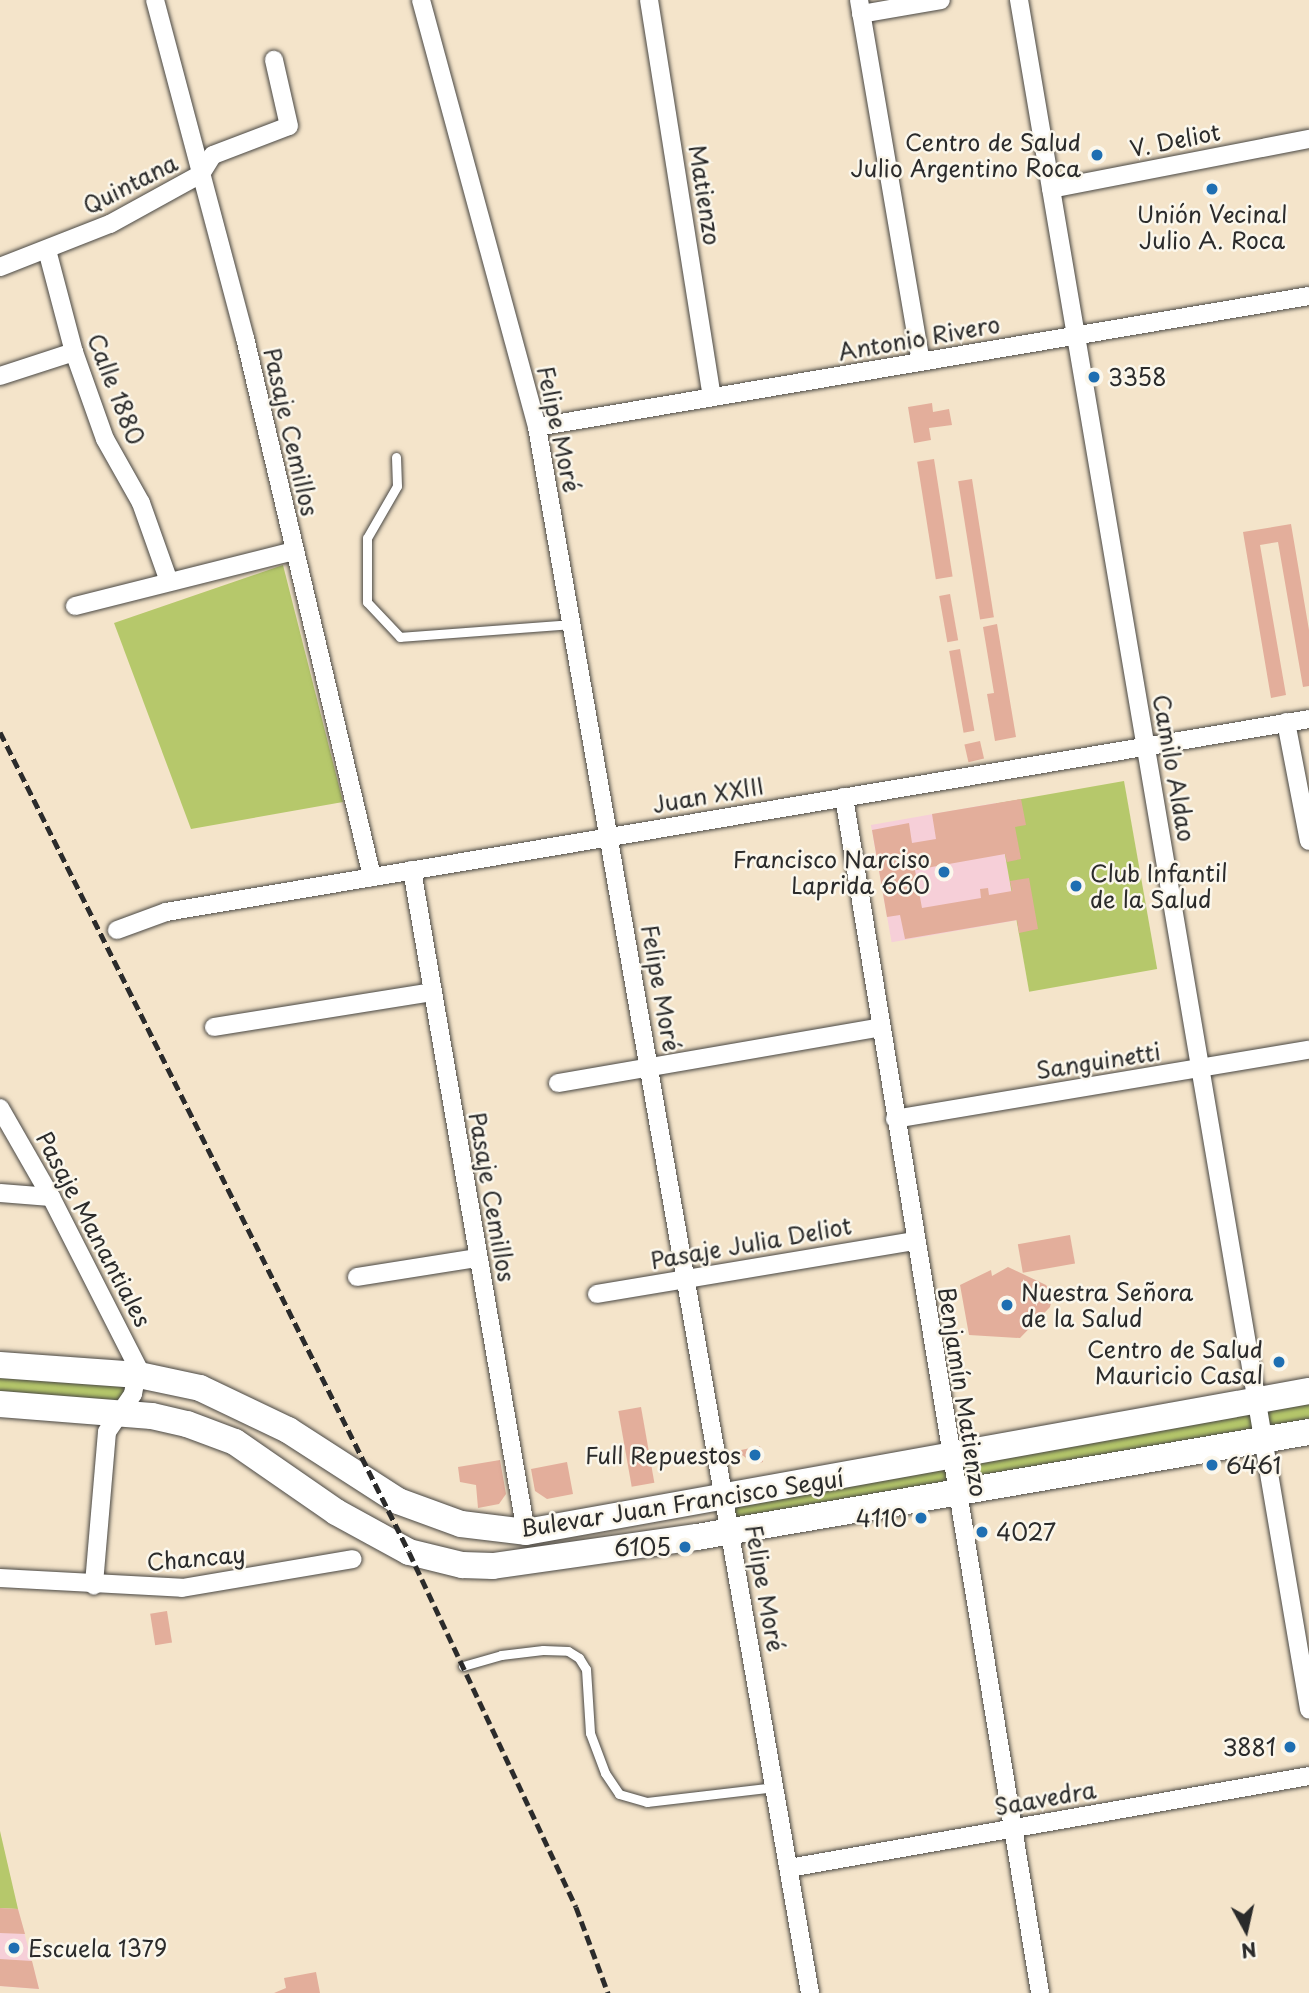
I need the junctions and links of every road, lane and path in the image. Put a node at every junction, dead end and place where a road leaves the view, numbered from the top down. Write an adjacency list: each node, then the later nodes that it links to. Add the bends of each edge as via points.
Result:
1 (155, 0): 9 (street, Pasaje Cemillos)
2 (422, 0): 19 (street, Felipe Moré)
3 (649, 0): 18 (street, Matienzo)
4 (942, 0): 6 (street)
5 (1019, 0): 10 (street, Camilo Aldao)
6 (860, 7): 16 (street)
7 (274, 60): 9 (street, Quintana, via 289,126 213,155)
8 (1309, 139): 10 (street, V. Deliot)
9 (201, 174): 11 (street, Quintana, via 110,224); 21 (street, Pasaje Cemillos)
10 (1051, 189): 14 (street, Camilo Aldao)
11 (47, 250): 12 (street, Quintana); 15 (street, Calle 1880)
12 (0, 267)
13 (1309, 296): 14 (street, Antonio Rivero)
14 (1076, 336): 16 (street, Antonio Rivero); 27 (street, Camilo Aldao)
15 (74, 352): 17 (street); 22 (street, Calle 1880, via 105,439 141,503)
16 (921, 362): 18 (street, Antonio Rivero)
17 (0, 376)
18 (712, 397): 19 (street, Antonio Rivero)
19 (537, 427): 24 (street, Felipe Moré)
20 (396, 457): 24 (lane, via 397,486 367,538 367,602 400,637)
21 (294, 551): 22 (street); 32 (street, Pasaje Cemillos)
22 (168, 579): 23 (street)
23 (75, 606)
24 (572, 624): 29 (street, Felipe Moré)
25 (1309, 719): 26 (street, Juan XXIII)
26 (1286, 722): 27 (street, Juan XXIII); 30 (street)
27 (1145, 746): 28 (street, Juan XXIII); 39 (street, Camilo Aldao)
28 (844, 797): 29 (street, Juan XXIII); 36 (street, Benjamín Matienzo)
29 (609, 837): 31 (street, Juan XXIII); 38 (street, Felipe Moré)
30 (1309, 841)
31 (412, 870): 32 (street, Juan XXIII); 34 (street, Pasaje Cemillos)
32 (372, 877): 33 (street, Juan XXIII, via 166,912)
33 (117, 930)
34 (432, 992): 35 (street); 46 (street, Pasaje Cemillos)
35 (214, 1027)
36 (881, 1027): 38 (street); 42 (street, Benjamín Matienzo)
37 (1309, 1050): 39 (street, Sanguinetti)
38 (650, 1067): 40 (street); 48 (street, Felipe Moré)
39 (1200, 1069): 42 (street, Sanguinetti); 53 (street, Camilo Aldao)
40 (558, 1083)
41 (0, 1108): 44 (street, Pasaje Manantiales)
42 (895, 1119): 45 (street, Benjamín Matienzo)
43 (0, 1193): 44 (street)
44 (51, 1196): 51 (street, Pasaje Manantiales, via 136,1359)
45 (914, 1241): 48 (street, Pasaje Julia Deliot); 58 (street, Benjamín Matienzo)
46 (477, 1258): 47 (street); 62 (street, Pasaje Cemillos)
47 (357, 1277)
48 (687, 1279): 49 (street, Pasaje Julia Deliot); 60 (street, Felipe Moré)
49 (597, 1294)
50 (0, 1365): 51 (main road, Bulevar Juan Francisco Seguí)
51 (139, 1375): 55 (street); 62 (main road, Bulevar Juan Francisco Seguí, via 230,1399 288,1430 398,1502 429,1514)
52 (1309, 1391): 53 (main road, Bulevar Juan Francisco Seguí)
53 (1256, 1400): 57 (street, Camilo Aldao); 58 (main road, Bulevar Juan Francisco Seguí)
54 (0, 1405): 55 (main road, Bulevar Juan Francisco Seguí)
55 (119, 1413): 61 (main road, Bulevar Juan Francisco Seguí, via 187,1424 235,1442 374,1535 431,1559 524,1564); 65 (street, via 107,1432)
56 (1309, 1432): 57 (main road, Bulevar Juan Francisco Seguí)
57 (1263, 1440): 59 (main road, Bulevar Juan Francisco Seguí); 67 (street, Camilo Aldao)
58 (949, 1458): 59 (street, Benjamín Matienzo); 60 (main road, Bulevar Juan Francisco Seguí)
59 (954, 1493): 61 (main road, Bulevar Juan Francisco Seguí); 70 (street, Benjamín Matienzo)
60 (725, 1497): 61 (street, Felipe Moré); 62 (main road, Bulevar Juan Francisco Seguí)
61 (731, 1531): 69 (street, Felipe Moré)
62 (526, 1532)
63 (353, 1559): 65 (street, Chancay, via 183,1588)
64 (0, 1578): 65 (street, Chancay)
65 (94, 1585)
66 (463, 1666): 69 (lane, via 543,1650 568,1651 579,1658 586,1669 590,1732 605,1773 619,1794 647,1802)
67 (1309, 1710)
68 (1309, 1776): 70 (street, Saavedra)
69 (775, 1787): 71 (street, Felipe Moré)
70 (1012, 1829): 71 (street, Saavedra); 73 (street, Benjamín Matienzo)
71 (789, 1868): 72 (street, Felipe Moré)
72 (810, 1993)
73 (1040, 1993)

